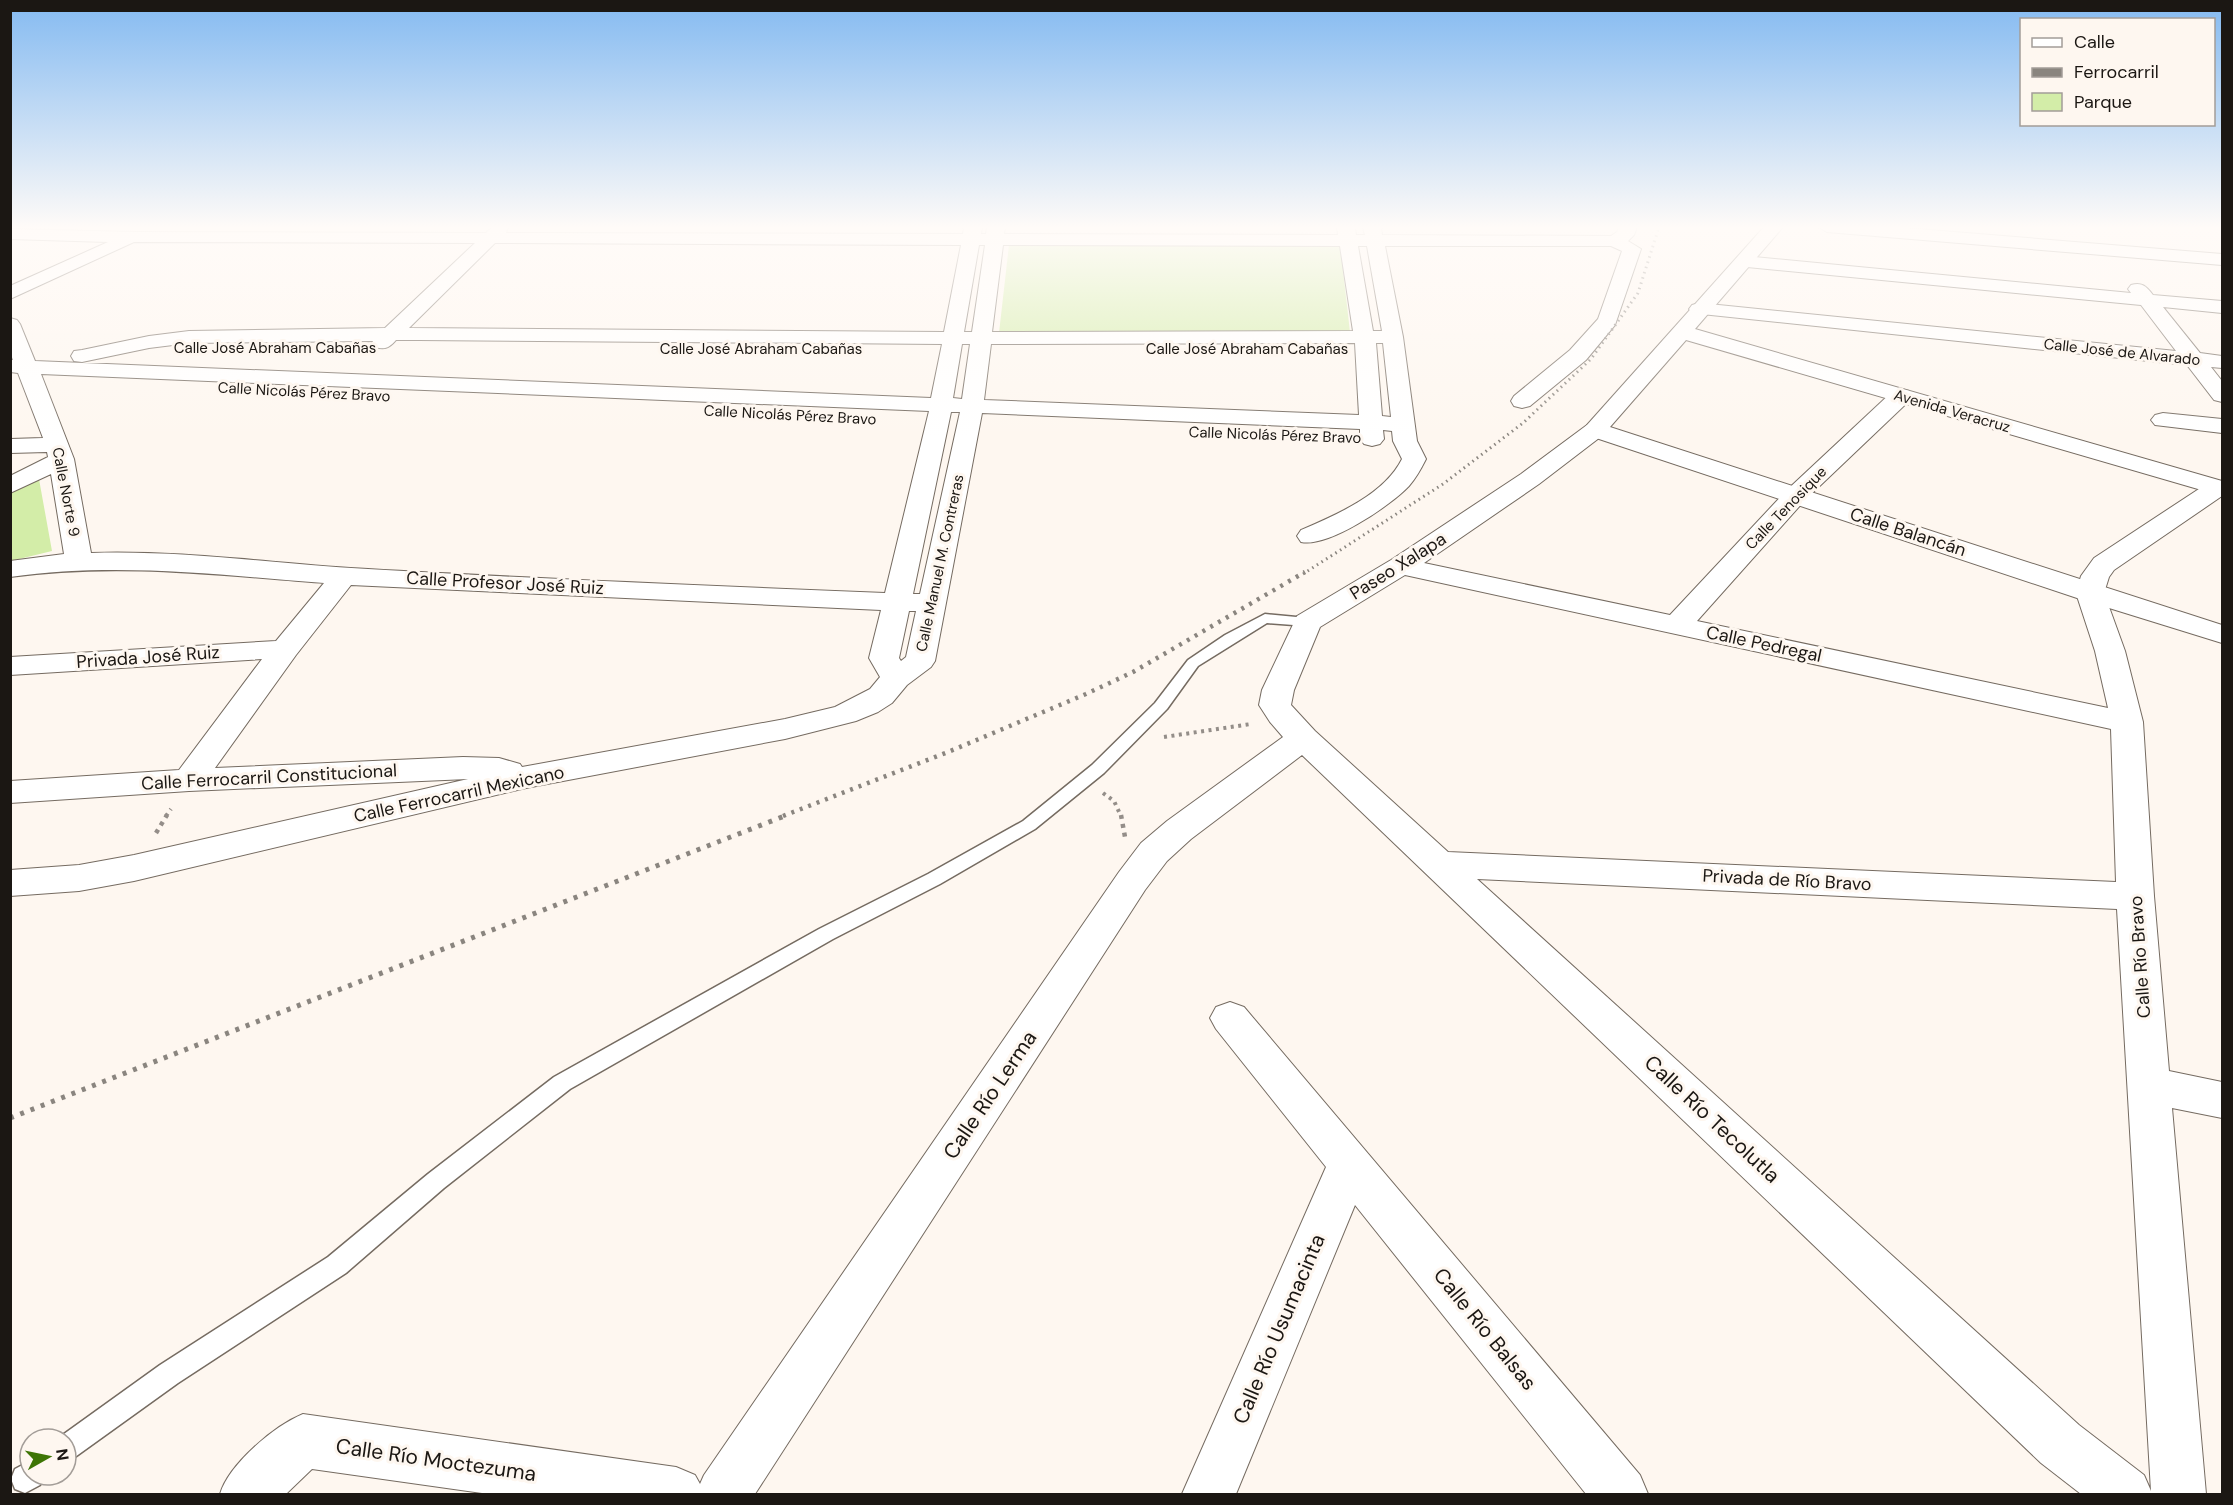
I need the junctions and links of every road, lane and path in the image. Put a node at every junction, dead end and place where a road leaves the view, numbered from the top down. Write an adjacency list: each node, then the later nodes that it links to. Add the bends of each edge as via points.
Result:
1 (442, 297): 15 (street)
2 (442, 297): 15 (street)
3 (965, 297): 18 (street, Calle Manuel M. Contreras)
4 (982, 297): 19 (street, Calle Manuel M. Contreras)
5 (1358, 297): 16 (street)
6 (1385, 297): 17 (street)
7 (1616, 297): 25 (street, via 1608,321 1578,355)
8 (1710, 297): 12 (street, Paseo Xalapa)
9 (2128, 297): 10 (street)
10 (2147, 299): 11 (street); 20 (street)
11 (2223, 307)
12 (1699, 309): 14 (street, Paseo Xalapa); 20 (street, Calle José de Alvarado)
13 (10, 324): 22 (street, Calle Norte 9)
14 (1682, 332): 24 (street, Avenida Veracruz); 30 (street, Paseo Xalapa)
15 (398, 341): 18 (street, Calle José Abraham Cabañas); 22 (street, Calle José Abraham Cabañas, via 127,348)
16 (1365, 343): 17 (street, Calle José Abraham Cabañas); 19 (street, Calle José Abraham Cabañas); 31 (street)
17 (1394, 343): 32 (street)
18 (951, 344): 19 (street, Calle José Abraham Cabañas); 26 (street, Calle Manuel M. Contreras)
19 (980, 344): 27 (street, Calle Manuel M. Contreras)
20 (2195, 359): 21 (street, Calle José de Alvarado); 23 (street)
21 (2223, 362)
22 (19, 366): 26 (street, Calle Nicolás Pérez Bravo, via 178,374 198,386 212,388); 34 (street, Calle Norte 9)
23 (2223, 395)
24 (1901, 396): 36 (street, Avenida Veracruz); 37 (street, Calle Tenosique)
25 (1522, 400)
26 (939, 414): 27 (street, Calle Nicolás Pérez Bravo); 44 (street, Calle Manuel M. Contreras)
27 (970, 415): 31 (street, Calle Nicolás Pérez Bravo); 45 (street, Calle Manuel M. Contreras)
28 (2163, 420): 29 (street)
29 (2223, 426)
30 (1595, 430): 37 (street, Calle Balancán); 40 (street, Paseo Xalapa)
31 (1372, 431): 32 (street, Calle Nicolás Pérez Bravo)
32 (1404, 433): 38 (street, via 1414,459 1404,477 1353,516)
33 (10, 446): 34 (street)
34 (60, 452): 35 (street); 39 (street, Calle Norte 9)
35 (10, 486)
36 (2220, 488): 43 (street, via 2104,564)
37 (1796, 495): 43 (street, Calle Balancán); 47 (street, Calle Tenosique)
38 (1310, 536)
39 (79, 560): 41 (street, Calle Profesor José Ruiz); 42 (street, Calle Profesor José Ruiz)
40 (1401, 566): 46 (street, Paseo Xalapa); 47 (street, Calle Pedregal)
41 (10, 569)
42 (344, 576): 44 (street, Calle Profesor José Ruiz); 49 (street)
43 (2090, 593): 48 (street, Calle Balancán); 52 (street, Calle Río Bravo, via 2110,651)
44 (895, 602): 45 (street, Calle Profesor José Ruiz); 51 (street, Calle Manuel M. Contreras, via 884,658)
45 (932, 603): 51 (street, Calle Manuel M. Contreras, via 920,661)
46 (1307, 622): 55 (street, via 1275,705); 69 (lane, via 1264,618 1230,638 1193,663 1161,706 1106,761 1029,825 562,1083 436,1181 337,1265 169,1374)
47 (1677, 625): 52 (street, Calle Pedregal)
48 (2223, 634)
49 (285, 649): 50 (street, Privada José Ruiz); 57 (street)
50 (10, 666)
51 (896, 678): 56 (street, Calle Ferrocarril Mexicano, via 881,696 845,714 785,729)
52 (2127, 722): 64 (street, Calle Río Bravo)
53 (1252, 724): 54 (path)
54 (1156, 738)
55 (1303, 738): 61 (street, Calle Río Tecolutla); 72 (street, Calle Río Lerma, via 1154,852)
56 (526, 777): 57 (street, Calle Ferrocarril Constitucional, via 499,769 463,768); 62 (street, Calle Ferrocarril Mexicano)
57 (189, 780): 59 (street, Calle Ferrocarril Constitucional); 62 (path)
58 (1096, 790): 60 (path, via 1114,799 1120,809)
59 (10, 792)
60 (1124, 834)
61 (1438, 864): 64 (street, Privada de Río Bravo); 75 (street, Calle Río Tecolutla, via 2051,1436)
62 (134, 868): 63 (street, Calle Ferrocarril Mexicano, via 79,878)
63 (10, 883)
64 (2135, 896): 66 (street, Calle Río Bravo)
65 (1230, 1018): 68 (street, Calle Río Balsas)
66 (2150, 1084): 67 (street); 76 (street, Calle Río Bravo)
67 (2223, 1100)
68 (1350, 1163): 73 (street, Calle Río Usumacinta); 74 (street, Calle Río Balsas)
69 (78, 1440)
70 (247, 1494): 71 (street, Calle Río Moctezuma, via 303,1441)
71 (676, 1494)
72 (723, 1494)
73 (1209, 1494)
74 (1621, 1494)
75 (2125, 1494)
76 (2179, 1494)

